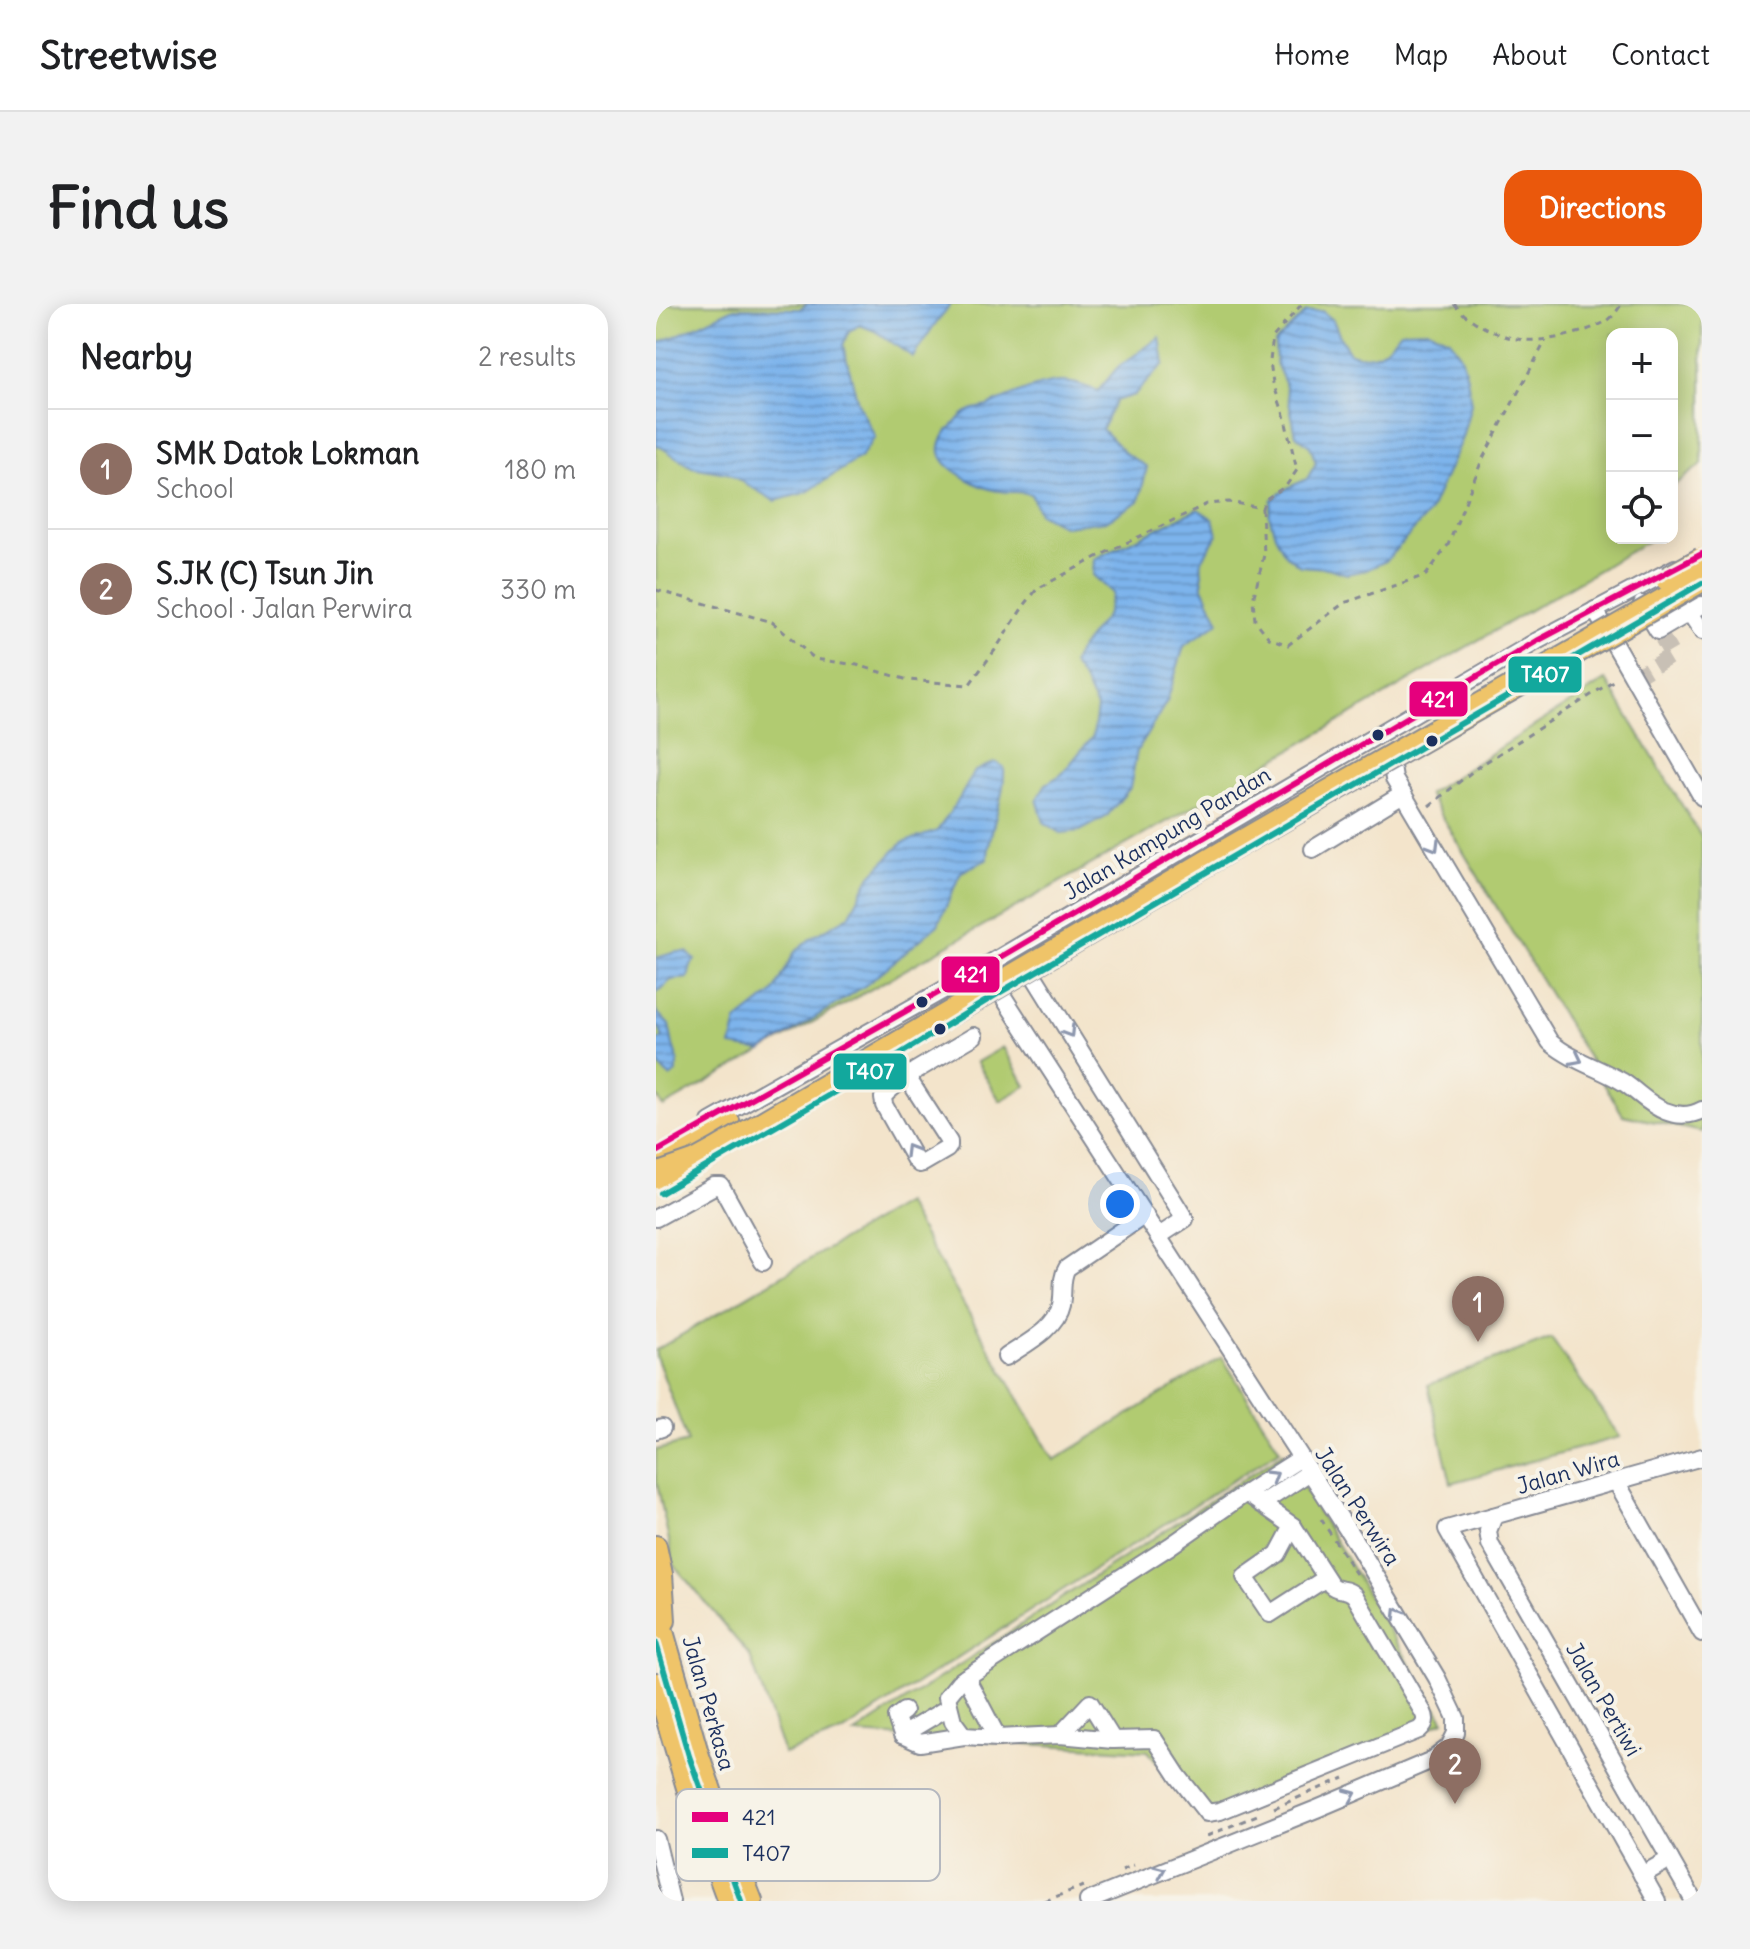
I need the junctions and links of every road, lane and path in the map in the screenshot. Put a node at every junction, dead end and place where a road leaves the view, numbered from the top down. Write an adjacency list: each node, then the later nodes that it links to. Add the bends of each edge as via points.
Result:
1 (1302, 304): 5 (path, via 1273,337 1270,361 1297,470)
2 (1454, 304): 4 (path, via 1490,331)
3 (1622, 304): 4 (path, via 1608,321)
4 (1546, 340): 5 (path, via 1482,460 1448,545 1426,575 1344,603 1288,645 1269,638 1255,620 1253,600 1264,555)
5 (1262, 508): 9 (path, via 1207,504 1037,589 969,685 908,680 815,659 772,622)
6 (1702, 557): 10 (street, Jalan Kampung Pandan); 29 (highway, bridge, via 1151,881)
7 (1702, 571): 10 (street, Jalan Kampung Pandan)
8 (1702, 579): 30 (highway, bridge, via 716,1151)
9 (656, 590)
10 (1638, 597): 11 (street, via 1658,631); 12 (street, Jalan Kampung Pandan); 13 (street, Jalan Kampung Pandan)
11 (1696, 609): 14 (street)
12 (1595, 610): 13 (street); 22 (street, Jalan Kampung Pandan)
13 (1605, 627): 16 (street, Jalan Kampung Pandan); 18 (street)
14 (1702, 631)
15 (1616, 679): 19 (path, via 1478,767)
16 (1390, 754): 17 (street); 21 (street, Jalan Kampung Pandan)
17 (1403, 794): 19 (street); 20 (street)
18 (1702, 797)
19 (1416, 816): 27 (street, one-way to 27, via 1550,1042 1665,1111 1686,1115)
20 (1313, 849)
21 (1027, 965): 23 (street, Jalan Kampung Pandan); 34 (street, one-way to 34, via 1185,1219)
22 (984, 967): 23 (street, Jalan Perwira); 28 (street, Jalan Kampung Pandan)
23 (994, 984): 25 (street, Jalan Kampung Pandan); 32 (street, Jalan Perwira)
24 (974, 1036): 26 (street)
25 (895, 1045): 26 (street); 31 (street, Jalan Kampung Pandan)
26 (911, 1074): 26 (street, one-way to 26, via 949,1142 947,1149 919,1164 883,1100)
27 (1702, 1110)
28 (656, 1152)
29 (656, 1163)
30 (656, 1176)
31 (656, 1184)
32 (1145, 1215): 34 (street, Jalan Perwira); 36 (street, via 1072,1263 1063,1274 1056,1318)
33 (656, 1218): 35 (street, via 721,1186)
34 (1159, 1236): 38 (street, Jalan Perwira)
35 (763, 1262)
36 (1006, 1357)
37 (1702, 1457): 39 (street, Jalan Wira)
38 (1306, 1465): 40 (street, one-way to 38); 41 (street); 75 (street, Jalan Perwira, one-way to 38, via 1319,1808 1432,1760 1453,1740 1456,1718 1437,1678)
39 (1616, 1481): 43 (street, Jalan Wira); 51 (street)
40 (1246, 1493): 41 (street); 53 (street)
41 (1261, 1504): 44 (street)
42 (1315, 1510): 49 (path)
43 (1494, 1516): 69 (street, Jalan Pertiwi, via 1490,1544); 72 (street, Jalan Wira, via 1447,1529)
44 (1293, 1526): 46 (street); 47 (street)
45 (656, 1546): 52 (main road)
46 (1309, 1551): 47 (street); 48 (street)
47 (1278, 1554): 48 (street, via 1245,1577 1270,1614)
48 (1326, 1578): 61 (street, via 1334,1588 1355,1596 1423,1712 1426,1722 1419,1730 1207,1813 1154,1739)
49 (1359, 1579)
50 (656, 1607): 52 (main road, Jalan Perkasa)
51 (1702, 1633)
52 (667, 1642): 64 (main road, Jalan Perkasa)
53 (966, 1677): 55 (street, via 947,1697); 60 (street)
54 (656, 1683): 63 (main road, Jalan Perkasa)
55 (949, 1707): 57 (street); 59 (street)
56 (904, 1711): 57 (street, via 896,1717)
57 (902, 1735): 59 (street, via 920,1743)
58 (1060, 1735): 60 (street); 61 (street); 61 (street, via 1090,1703)
59 (964, 1736): 60 (street)
60 (998, 1738)
61 (1113, 1740)
62 (1348, 1776): 65 (path)
63 (687, 1789)
64 (710, 1789)
65 (1274, 1808)
66 (1262, 1813): 67 (path)
67 (1201, 1838)
68 (656, 1839): 76 (street)
69 (1670, 1859): 72 (street); 81 (street, Jalan Pertiwi)
70 (1137, 1864): 71 (path)
71 (1122, 1870)
72 (1642, 1875): 80 (street)
73 (721, 1881): 77 (main road, Jalan Perkasa)
74 (745, 1881): 78 (main road, Jalan Perkasa)
75 (1087, 1893): 79 (path)
76 (671, 1901)
77 (728, 1901)
78 (752, 1901)
79 (1045, 1901)
80 (1657, 1901)
81 (1694, 1901)

